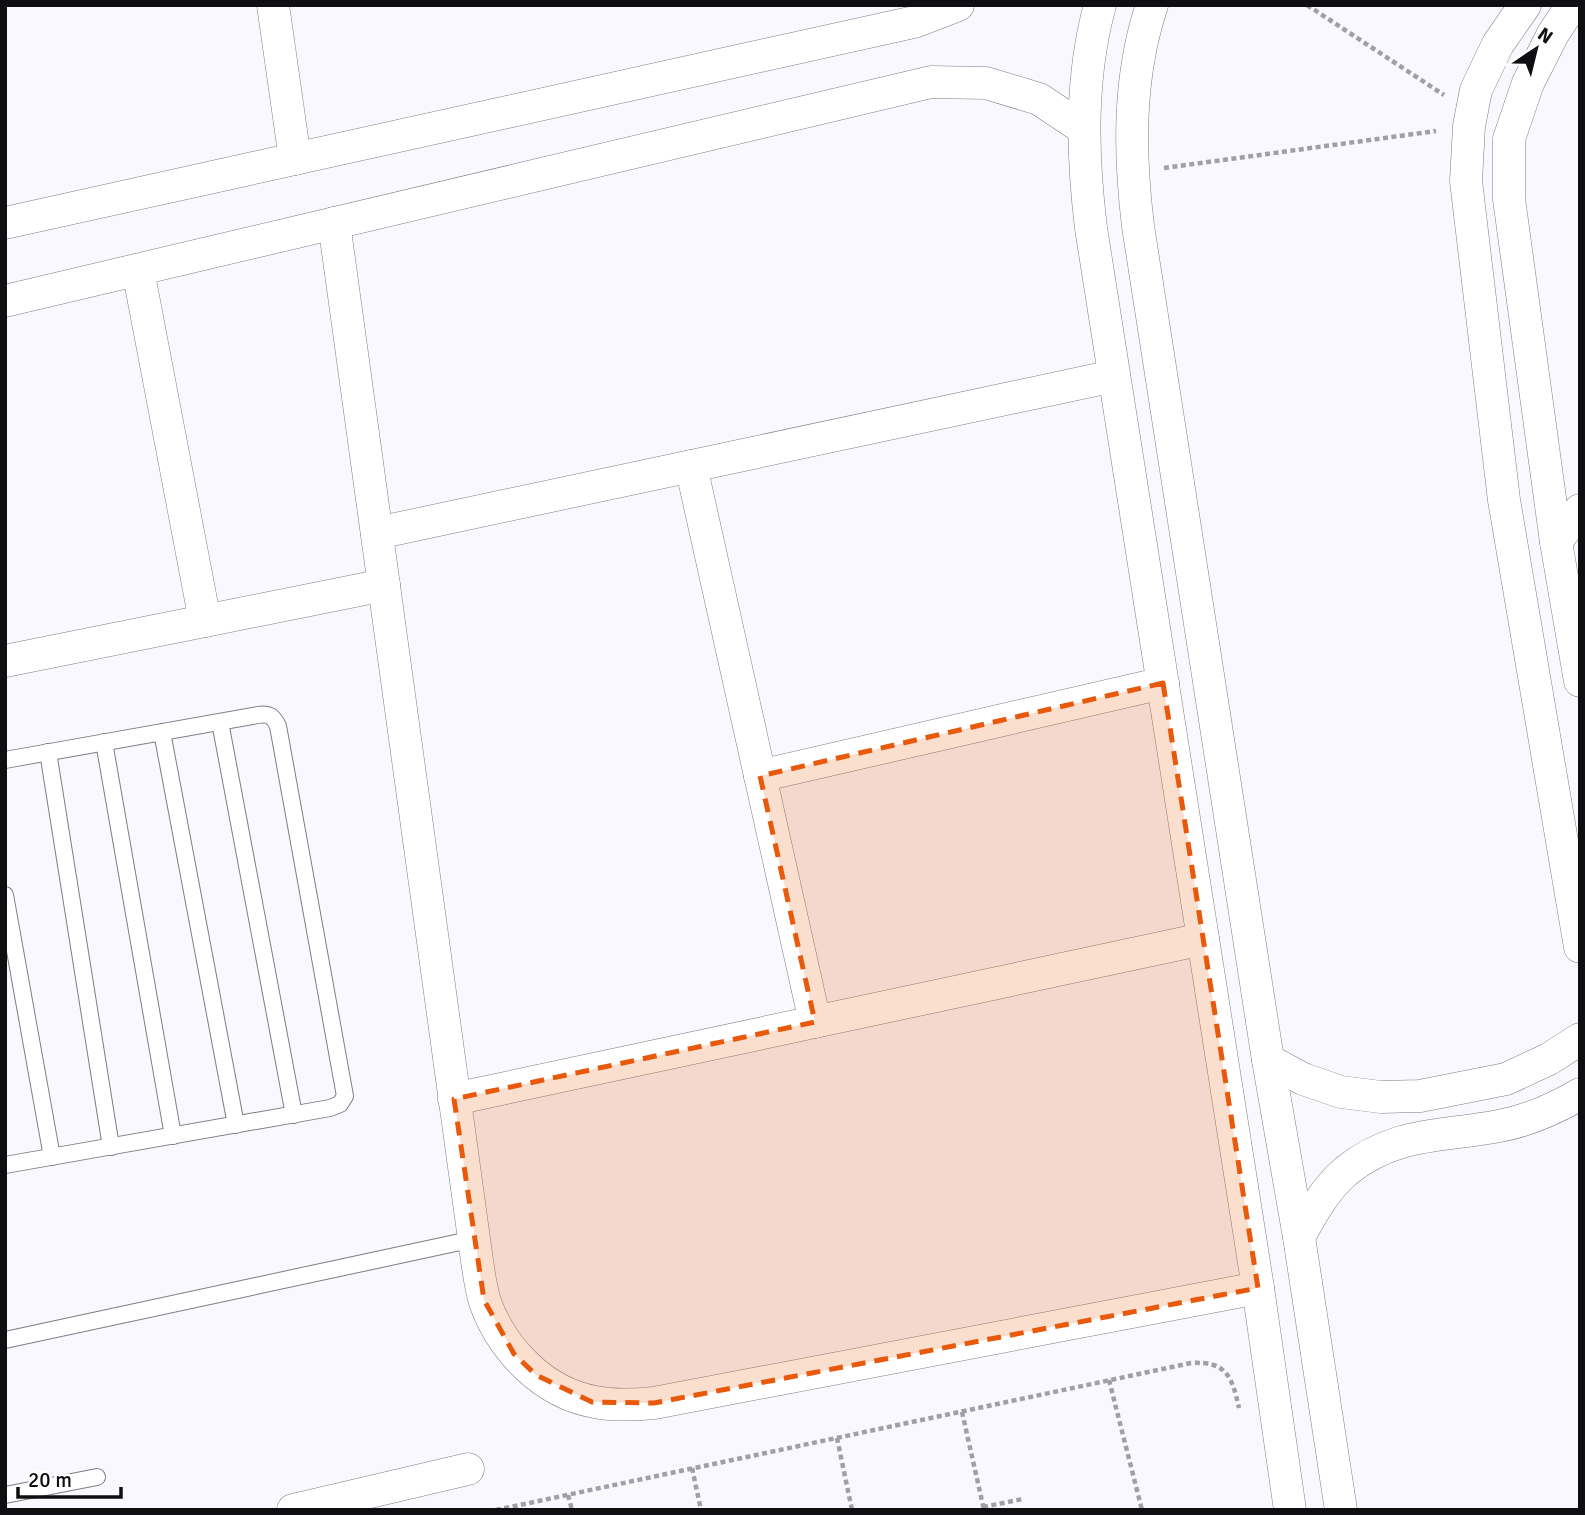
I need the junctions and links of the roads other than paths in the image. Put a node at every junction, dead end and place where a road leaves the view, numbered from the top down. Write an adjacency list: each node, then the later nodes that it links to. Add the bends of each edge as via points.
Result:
1 (273, 5): 8 (street)
2 (958, 5): 8 (street, via 914,22)
3 (1100, 5): 7 (street)
4 (1152, 5): 34 (street, via 1138,62 1132,172)
5 (1525, 5): 31 (street, via 1476,90 1465,181 1504,500)
6 (1572, 5): 17 (street, via 1528,83 1509,139 1508,199)
7 (1084, 129): 10 (street, via 1039,99 986,83 931,82); 13 (street, via 1086,191)
8 (295, 159): 9 (street)
9 (5, 223)
10 (334, 223): 11 (street); 16 (street)
11 (138, 270): 12 (street); 19 (street)
12 (5, 301)
13 (1114, 376): 14 (street); 22 (street)
14 (691, 466): 16 (street); 28 (street)
15 (1580, 510): 17 (street)
16 (377, 533): 18 (street)
17 (1556, 542): 21 (street)
18 (384, 585): 19 (street); 36 (street)
19 (205, 621): 20 (street)
20 (5, 662)
21 (1580, 681)
22 (1163, 683): 28 (street); 30 (street)
23 (220, 722): 24 (lane); 37 (lane); 37 (lane, via 266,714 278,726 283,752 345,1096 330,1108)
24 (162, 732): 25 (lane); 38 (lane)
25 (104, 742): 26 (lane); 39 (lane)
26 (48, 752): 27 (lane); 40 (lane)
27 (5, 760)
28 (760, 776): 32 (street)
29 (5, 895): 41 (lane)
30 (1203, 939): 32 (street); 45 (street)
31 (1580, 947)
32 (816, 1021): 36 (street)
33 (1580, 1039): 34 (street, via 1506,1079 1420,1096 1341,1092)
34 (1268, 1060): 43 (street)
35 (1580, 1094): 43 (street, via 1540,1114 1500,1126 1418,1136 1380,1149 1345,1171 1318,1201)
36 (454, 1099): 44 (street)
37 (294, 1115): 38 (lane)
38 (236, 1125): 39 (lane)
39 (173, 1136): 40 (lane)
40 (111, 1147): 41 (lane)
41 (52, 1157): 42 (lane)
42 (5, 1166)
43 (1299, 1237): 52 (street)
44 (474, 1239): 45 (street, via 484,1300 514,1354 536,1375 564,1391 592,1402 624,1406); 46 (lane)
45 (1258, 1288): 51 (street)
46 (5, 1340)
47 (468, 1469): 50 (street)
48 (97, 1477): 49 (lane)
49 (5, 1495)
50 (293, 1510)
51 (1290, 1510)
52 (1341, 1510)

